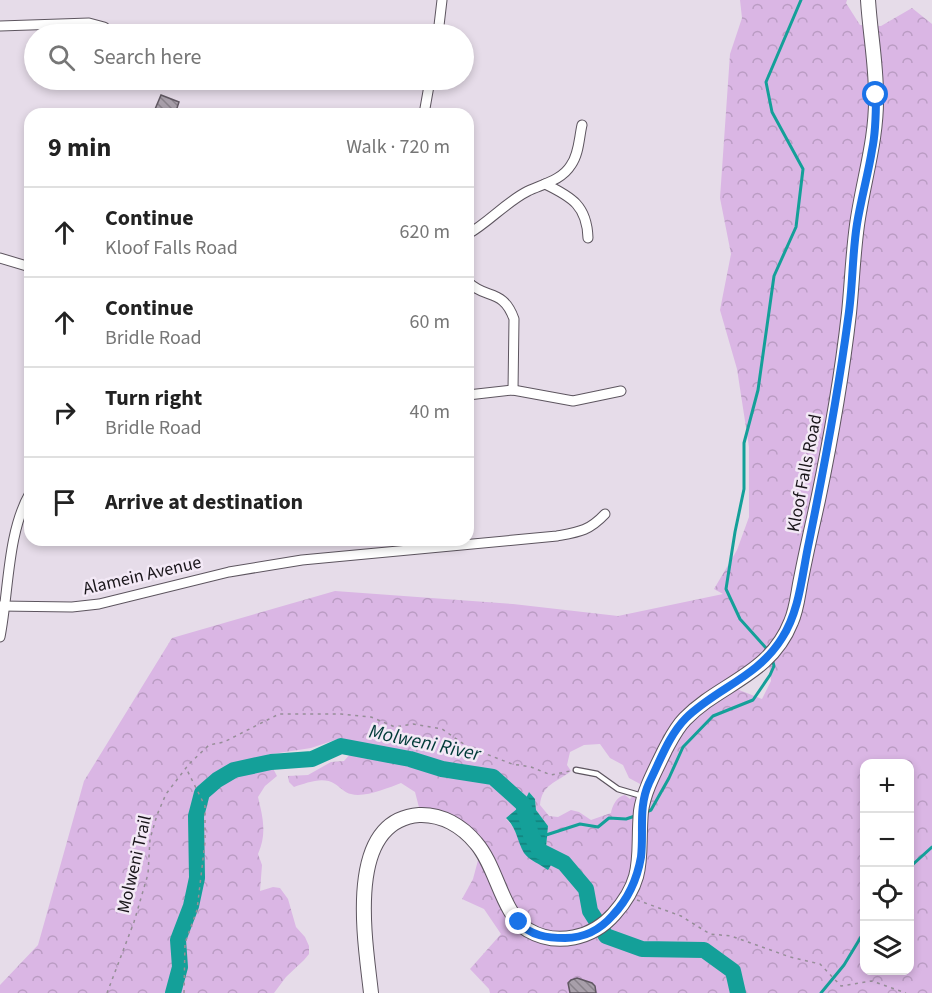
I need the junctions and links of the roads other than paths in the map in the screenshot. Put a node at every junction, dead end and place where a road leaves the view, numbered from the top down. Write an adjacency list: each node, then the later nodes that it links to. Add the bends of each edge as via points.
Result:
1 (442, 0): 5 (street)
2 (868, 0): 27 (main road, Kloof Falls Road, via 875,130 857,223 829,448 792,621 757,668 686,718 676,730)
3 (59, 24): 4 (street)
4 (93, 24)
5 (439, 24)
6 (24, 25): 7 (street)
7 (0, 26)
8 (428, 90): 9 (street)
9 (425, 108)
10 (582, 125): 11 (street, via 572,164)
11 (545, 184): 12 (street, via 527,191); 13 (street, via 578,205 584,213)
12 (474, 230)
13 (588, 238)
14 (0, 258): 15 (street)
15 (24, 265)
16 (474, 286): 17 (street, via 505,302 514,319)
17 (513, 390): 18 (street, via 573,401); 19 (street)
18 (621, 391)
19 (474, 394)
20 (24, 503): 24 (street, via 15,527)
21 (605, 514): 22 (street, Alamein Avenue, via 581,532)
22 (474, 544)
23 (451, 546): 24 (street, Alamein Avenue, via 302,560 229,572 99,604)
24 (3, 606): 25 (street)
25 (0, 637)
26 (576, 770): 27 (lane, via 597,774)
27 (642, 808): 28 (main road, Kloof Falls Road, via 641,857 630,892 605,924 593,932 556,938 522,927 487,858 460,828 445,819 421,815 393,825 380,838 365,884 364,926)
28 (371, 993)

